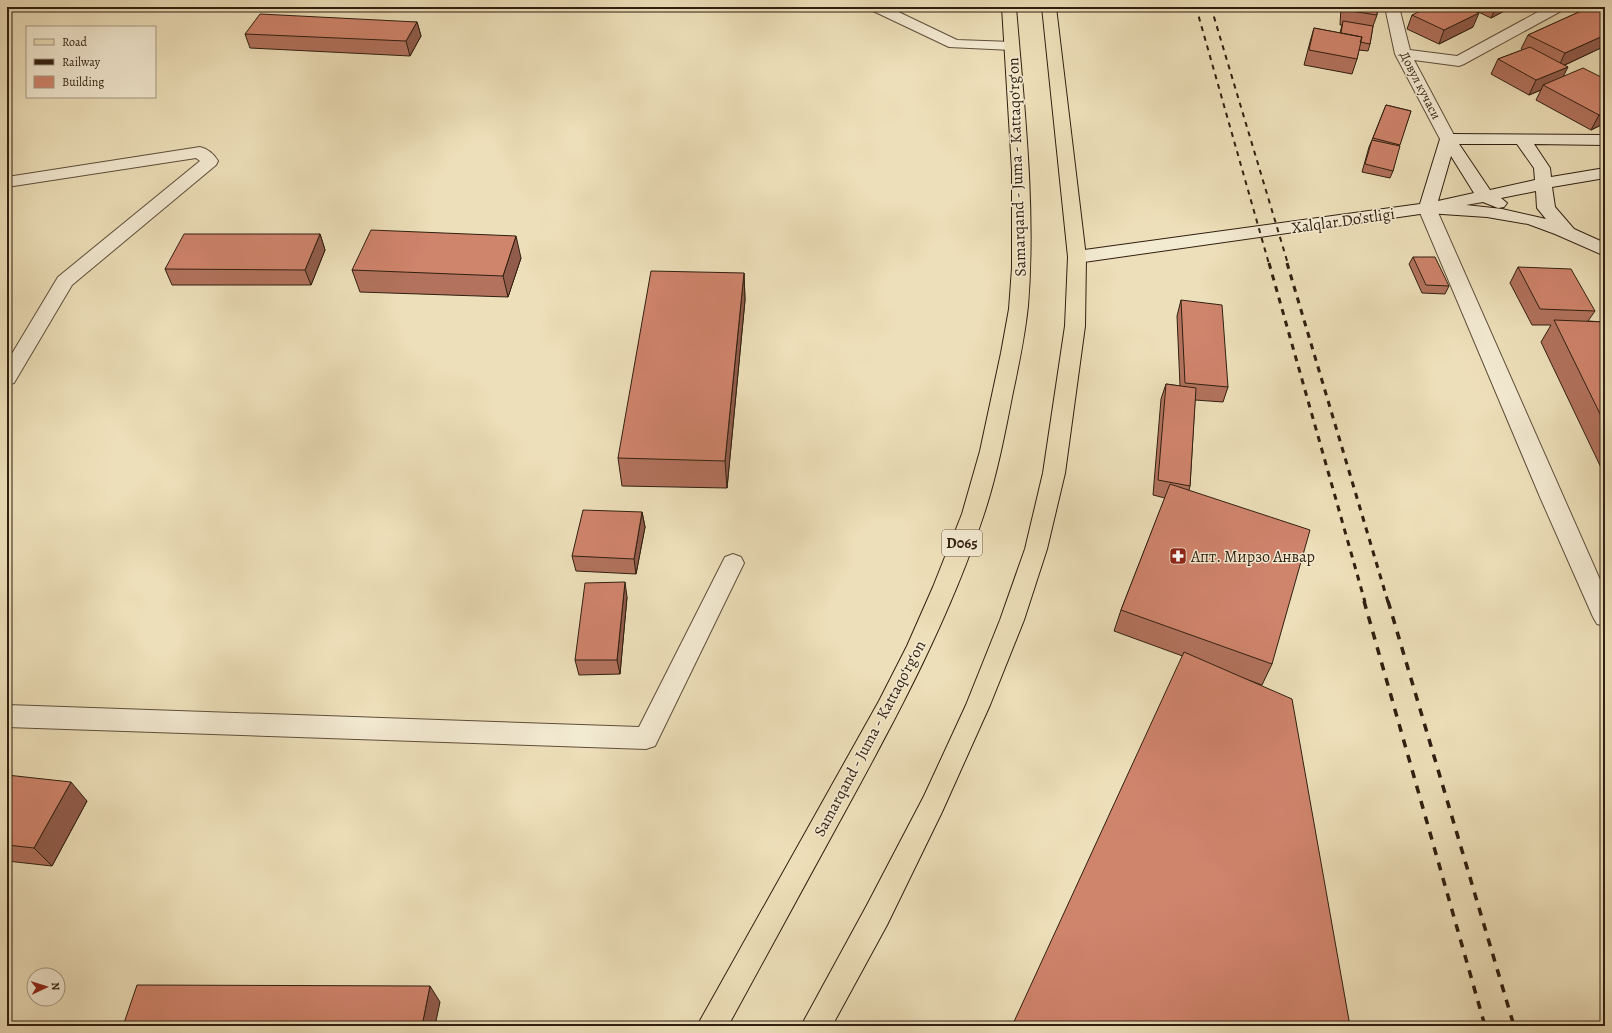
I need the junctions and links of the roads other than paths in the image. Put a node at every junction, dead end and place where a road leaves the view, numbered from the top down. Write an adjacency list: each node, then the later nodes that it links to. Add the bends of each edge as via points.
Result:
1 (876, 7): 6 (street, via 954,44)
2 (1009, 7): 6 (main road, Samarqand - Juma - Kattaqo‘rg‘on / D065)
3 (1049, 7): 19 (main road)
4 (1392, 7): 7 (street, Довул кучаси)
5 (1558, 7): 7 (street, via 1459,61)
6 (1012, 46): 24 (main road, Samarqand - Juma - Kattaqo‘rg‘on / D065, via 1020,170 1021,268 1018,309 991,450 973,514 919,647 888,709)
7 (1403, 54): 8 (street, Довул кучаси)
8 (1448, 139): 9 (street); 14 (street, Довул кучаси); 15 (street)
9 (1522, 139): 10 (street); 13 (street, via 1542,168)
10 (1605, 140)
11 (1605, 173): 13 (street)
12 (7, 182): 20 (street, via 200,152 210,161 65,281)
13 (1542, 184): 14 (street); 17 (street, via 1546,208)
14 (1485, 196): 15 (street); 16 (street)
15 (1427, 208): 16 (street, Xalqlar Do’stligi, via 1477,210); 19 (street, Xalqlar Do’stligi); 22 (street)
16 (1522, 218): 17 (street, Xalqlar Do’stligi)
17 (1568, 233): 18 (street, Xalqlar Do’stligi)
18 (1605, 250)
19 (1077, 258): 25 (main road, via 1075,326 1054,473 1036,549 1012,620 978,705 933,804 877,915)
20 (7, 378)
21 (733, 563): 23 (street, via 646,738)
22 (1605, 617)
23 (7, 716)
24 (712, 1026)
25 (816, 1026)

